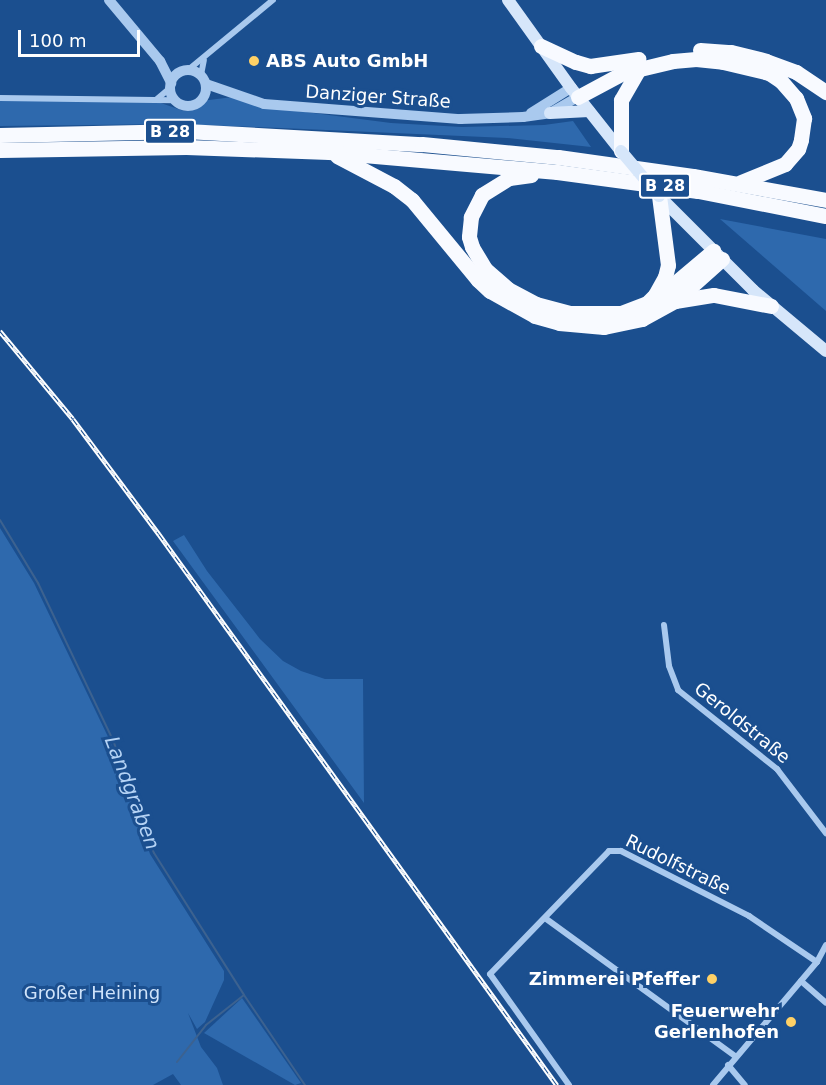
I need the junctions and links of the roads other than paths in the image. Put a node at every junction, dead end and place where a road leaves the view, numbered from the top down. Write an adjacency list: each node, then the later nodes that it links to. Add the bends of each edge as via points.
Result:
1 (109, 0): 6 (street)
2 (273, 0): 5 (street)
3 (508, 0): 4 (main road)
4 (542, 46): 7 (highway, via 591,66); 12 (main road)
5 (204, 59): 8 (street); 9 (street)
6 (160, 62): 8 (street, Danziger Straße); 10 (street)
7 (634, 66): 11 (highway, via 676,51 732,52 796,72); 12 (highway, via 590,78); 22 (highway, via 621,100); 26 (highway, via 673,61 723,62 769,74 792,92 804,118 798,149 778,169)
8 (184, 71): 9 (street, Danziger Straße); 10 (street)
9 (203, 80): 13 (street, Danziger Straße); 15 (street)
10 (170, 85): 16 (street); 17 (street)
11 (826, 92)
12 (574, 93): 18 (main road); 19 (street, Danziger Straße); 20 (street, Danziger Straße)
13 (232, 94): 15 (street, Danziger Straße); 20 (street, Danziger Straße, via 264,104 308,109 460,119)
14 (0, 98): 16 (street, Danziger Straße)
15 (204, 98): 17 (street, Danziger Straße, via 189,107)
16 (156, 100): 17 (street, Danziger Straße)
17 (174, 100)
18 (589, 111): 19 (main road); 22 (main road)
19 (550, 113): 20 (street, Danziger Straße)
20 (523, 117)
21 (0, 135): 26 (highway, B 28, via 186,132 351,139 558,157)
22 (618, 142): 27 (main road, bridge)
23 (0, 150): 24 (highway, B 28, via 186,147)
24 (329, 152): 25 (highway, B 28); 31 (highway, via 394,186 433,222 478,280 535,316 581,326 620,326)
25 (558, 172): 29 (highway, B 28, via 698,191); 32 (highway, via 509,178 482,195 469,228 477,257 485,269 508,289 570,313 607,315)
26 (738, 183): 28 (highway, B 28)
27 (659, 196): 30 (main road); 32 (highway, via 668,265 665,277)
28 (826, 200)
29 (826, 216)
30 (718, 255): 31 (highway); 32 (highway); 33 (main road)
31 (675, 301): 33 (highway, via 714,295)
32 (647, 303)
33 (771, 306): 34 (main road)
34 (826, 351)
35 (664, 625): 36 (street, Geroldstraße, via 669,666 678,690 777,769)
36 (826, 833)
37 (545, 918): 39 (street, Rudolfstraße, via 605,854 618,850 748,916); 42 (street); 44 (street, Rudolfstraße, via 490,974)
38 (826, 945): 39 (street)
39 (817, 962): 40 (street)
40 (801, 981): 41 (street); 42 (street)
41 (826, 1003)
42 (735, 1056): 43 (street)
43 (728, 1065): 45 (street); 46 (street)
44 (569, 1085)
45 (713, 1085)
46 (745, 1085)

